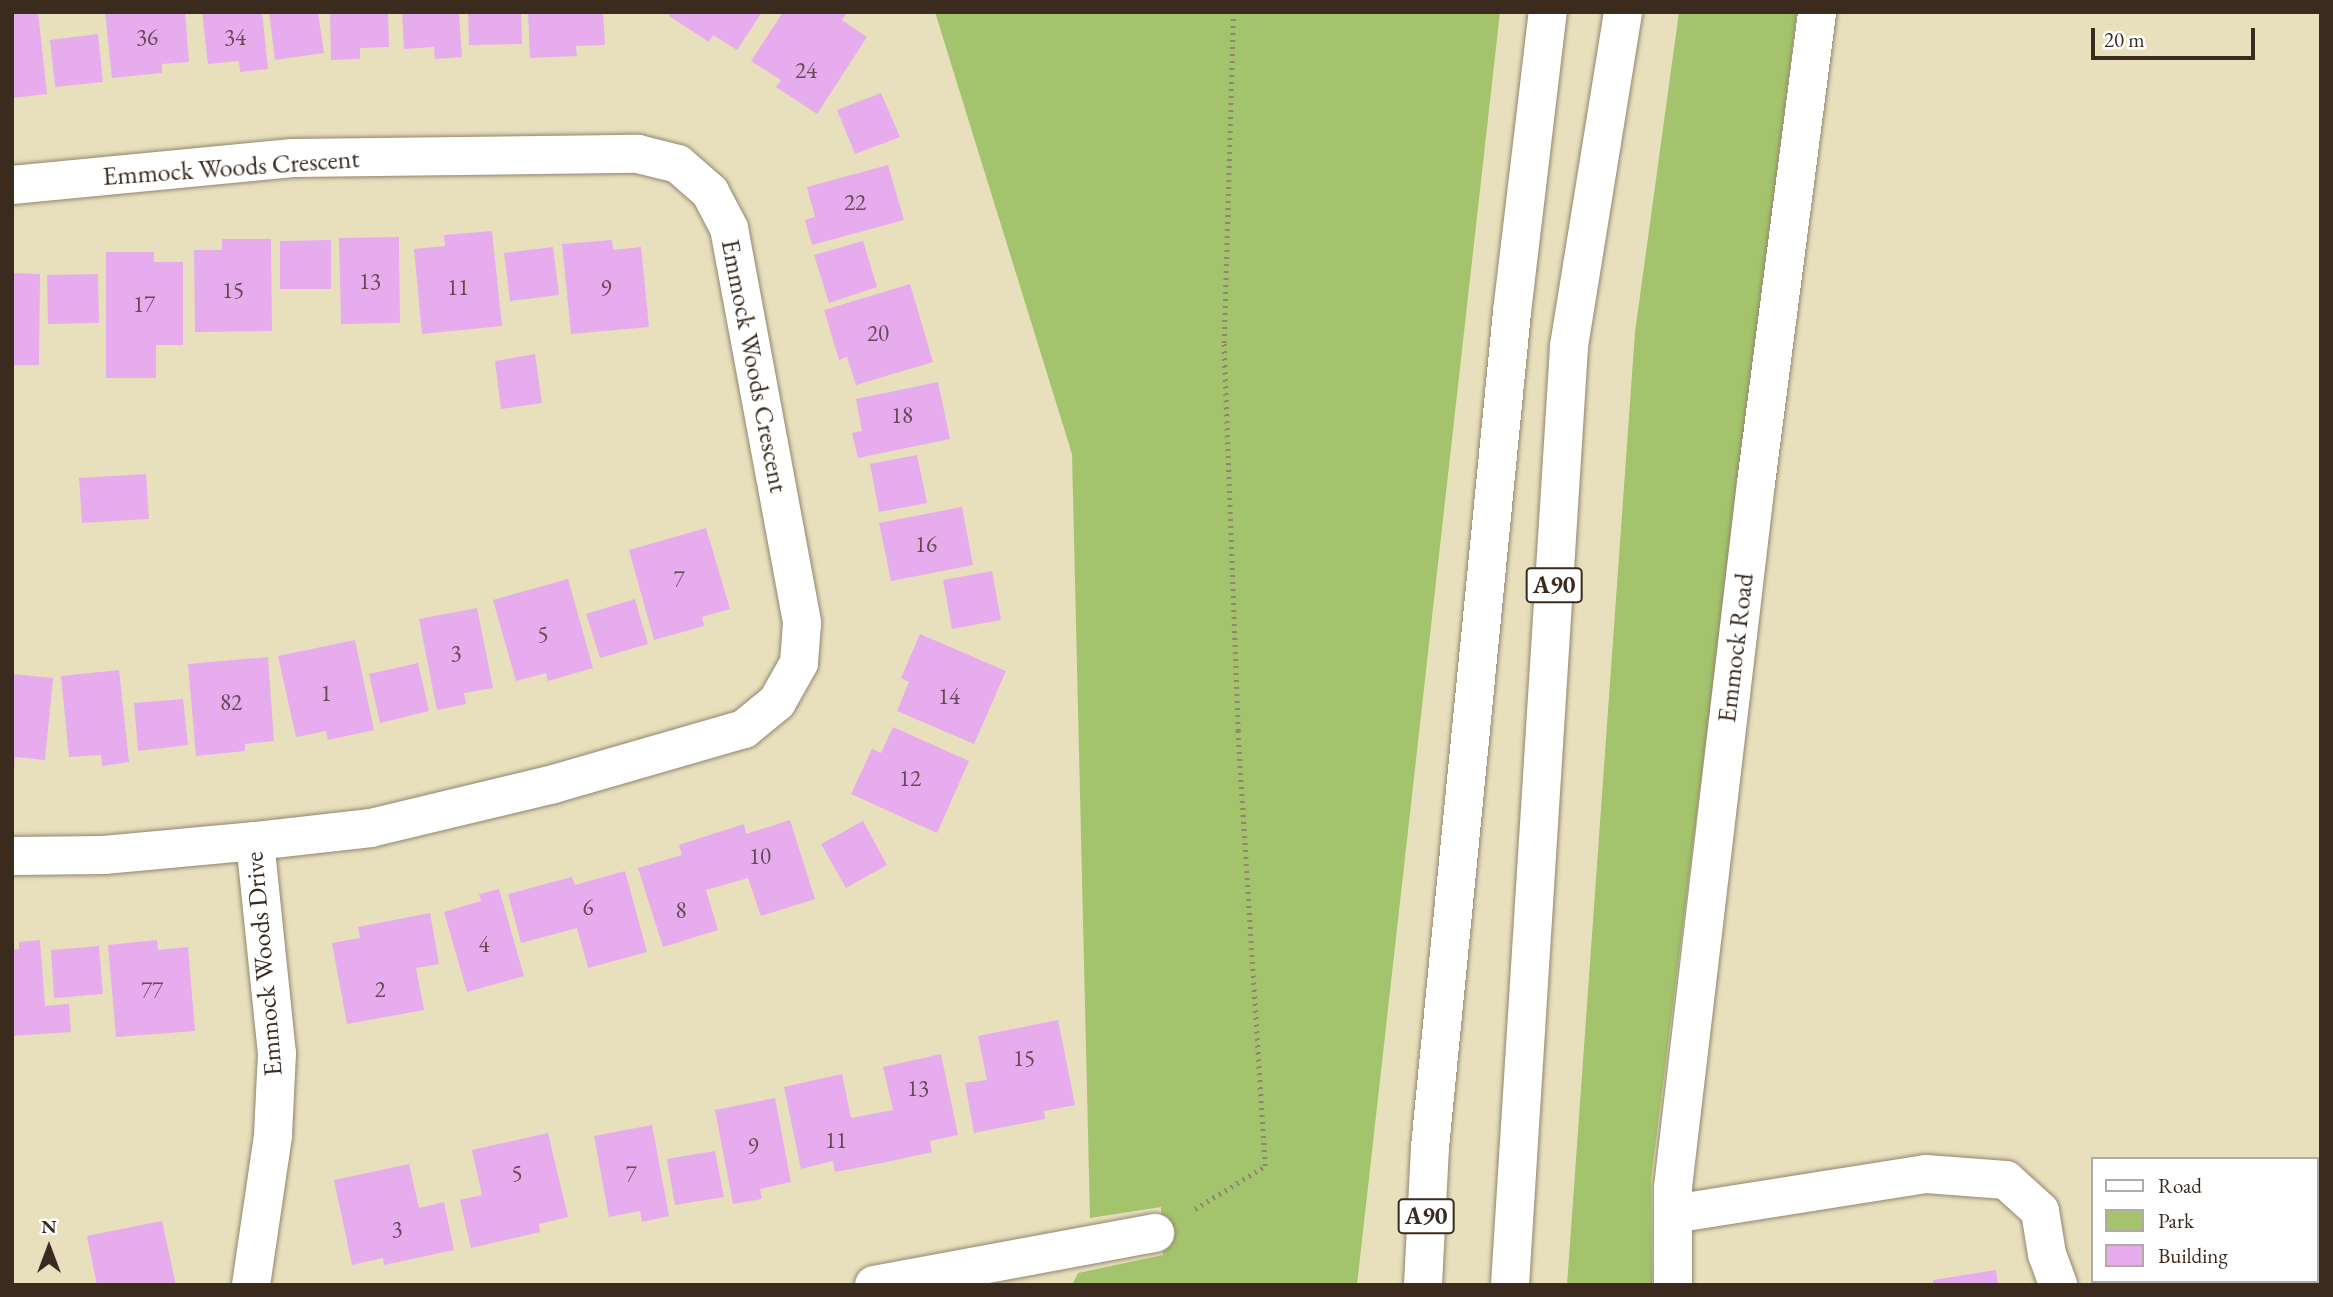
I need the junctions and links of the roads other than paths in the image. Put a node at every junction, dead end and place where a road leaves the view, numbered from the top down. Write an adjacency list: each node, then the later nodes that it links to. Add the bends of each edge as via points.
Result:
1 (1548, 12): 12 (main road, A90, via 1512,312 1436,1078)
2 (1623, 12): 13 (main road, A90, via 1569,346)
3 (1817, 12): 7 (main road, Emmock Road, via 1754,497)
4 (12, 186): 5 (main road, Emmock Woods Crescent, via 293,158 638,154 678,164 710,192 729,228 802,623 799,663 777,702 744,729 554,784 371,828)
5 (256, 841): 6 (main road, Emmock Woods Drive, via 104,855); 10 (main road, Emmock Woods Drive, via 277,1053 273,1136)
6 (12, 856)
7 (1673, 1214): 14 (main road, Emmock Road); 15 (main road, via 1926,1174 2006,1181 2040,1211)
8 (1155, 1233): 9 (main road)
9 (1023, 1271): 11 (main road)
10 (251, 1285)
11 (874, 1285)
12 (1423, 1285)
13 (1510, 1285)
14 (1673, 1285)
15 (2058, 1285)

